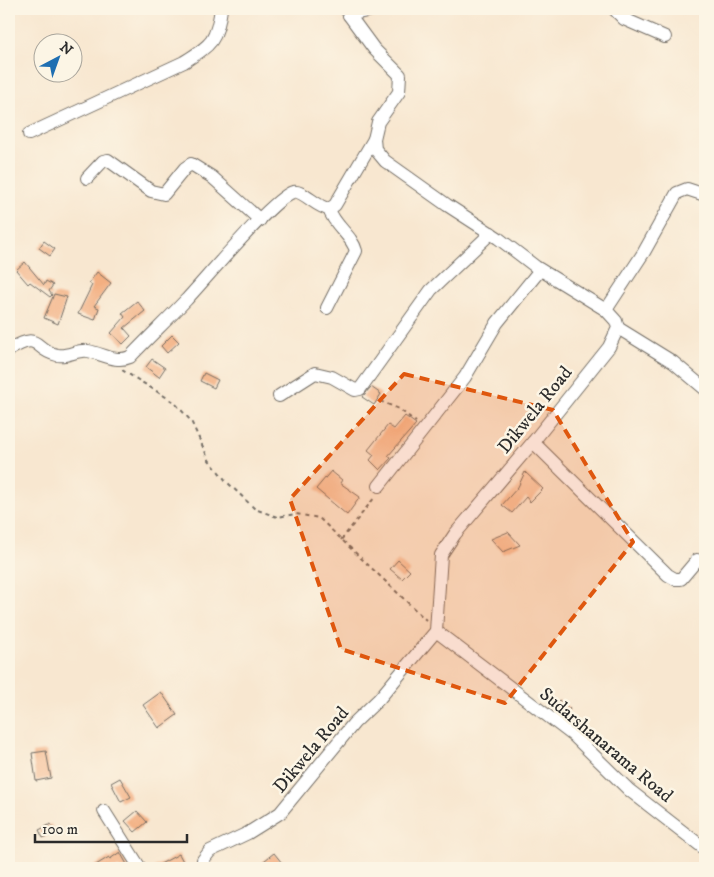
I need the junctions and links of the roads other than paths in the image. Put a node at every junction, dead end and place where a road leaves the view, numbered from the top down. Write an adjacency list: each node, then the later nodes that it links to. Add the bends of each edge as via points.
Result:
1 (221, 9): 6 (street, via 214,38 191,57)
2 (376, 9): 4 (street)
3 (614, 9): 5 (street, via 624,19)
4 (348, 12): 7 (street, via 374,49 400,75 399,92 378,122)
5 (665, 37)
6 (29, 134)
7 (374, 139): 10 (street, via 344,191); 12 (street, via 374,148 385,161)
8 (87, 178): 11 (street, via 108,160 151,191 164,194 191,164 212,177)
9 (705, 195): 15 (street, via 686,190 677,193)
10 (329, 209): 11 (street, via 321,208 301,192 294,191); 14 (street, via 332,219 355,245 356,251)
11 (260, 220): 17 (street, via 130,357 121,361 86,350 65,356 54,354 34,341 23,341)
12 (491, 233): 13 (street); 19 (street, via 431,290 360,389 355,390 332,377 315,373)
13 (540, 270): 15 (street); 21 (street, via 497,323 465,377)
14 (327, 308)
15 (606, 310): 16 (street)
16 (618, 328): 18 (street, via 673,362); 20 (street, Dikwela Road, via 609,346)
17 (9, 350)
18 (705, 389)
19 (279, 396)
20 (533, 442): 22 (street, via 668,575 680,579); 23 (street, Dikwela Road, via 441,555)
21 (379, 486)
22 (698, 560)
23 (436, 631): 25 (street, Sudarshanarama Road, via 574,736 629,790); 27 (street, Dikwela Road, via 280,813 210,851 203,860)
24 (104, 811): 26 (street)
25 (705, 849)
26 (140, 868)
27 (203, 868)

